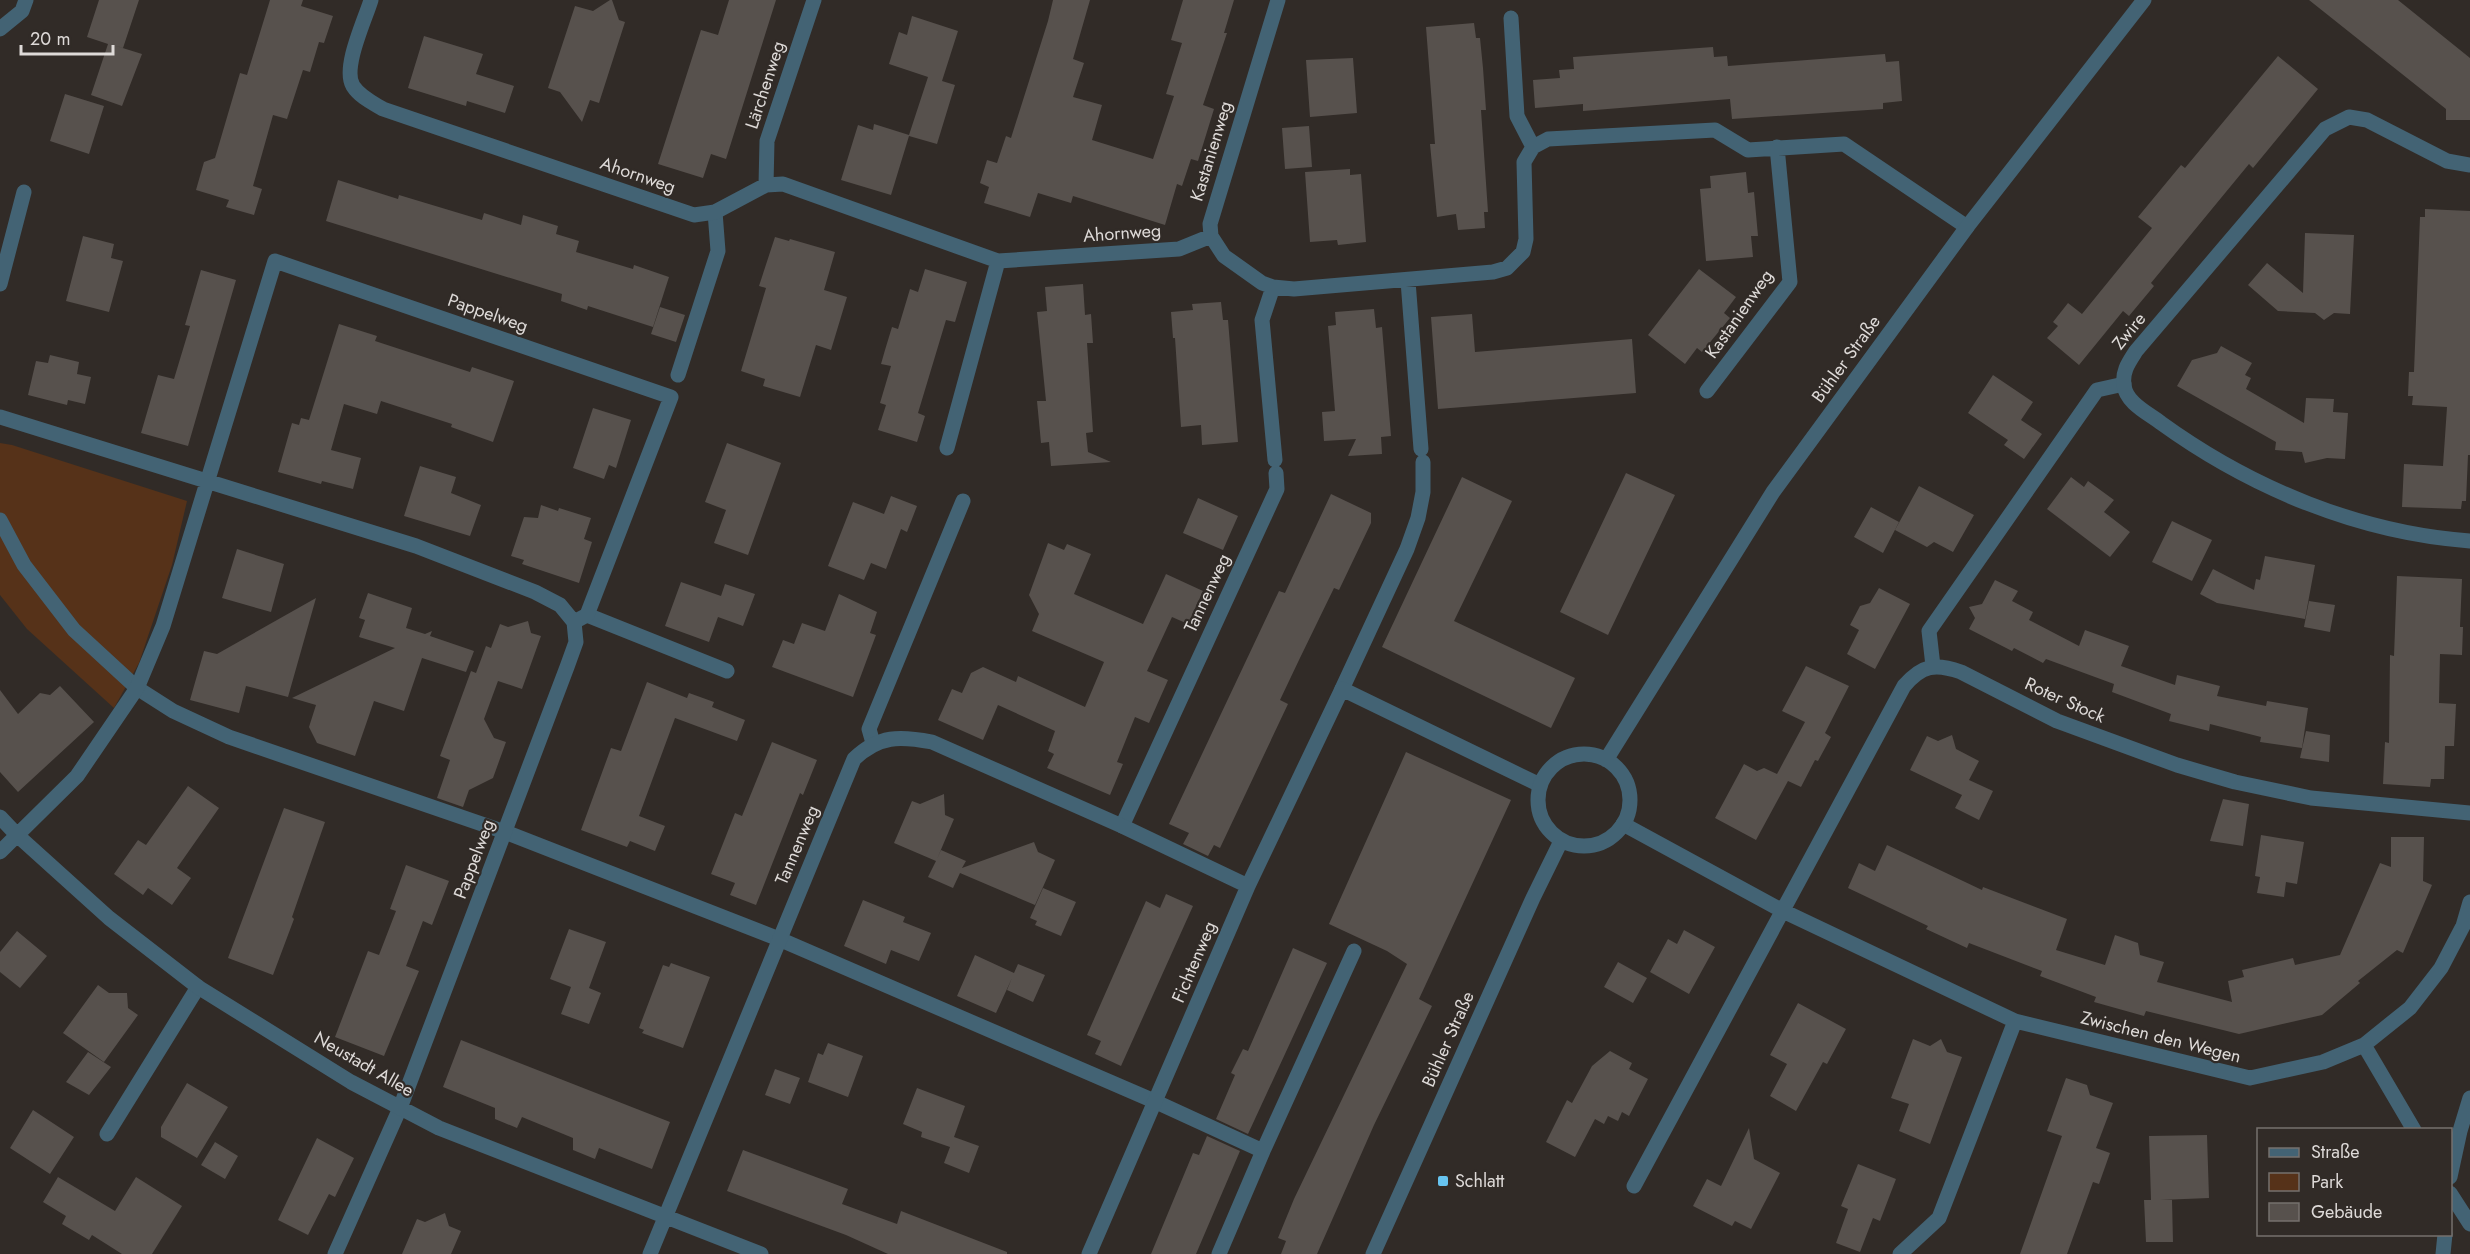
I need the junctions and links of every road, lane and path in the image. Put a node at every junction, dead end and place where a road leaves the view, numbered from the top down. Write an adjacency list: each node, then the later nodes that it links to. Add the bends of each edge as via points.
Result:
1 (26, 0): 7 (street, via 22,11)
2 (371, 0): 13 (street, Ahornweg, via 349,73 353,86 364,98 383,109 694,215)
3 (814, 0): 11 (street, Lärchenweg, via 767,141)
4 (1278, 0): 15 (street, Kastanienweg, via 1213,208)
5 (2144, 0): 14 (street, Bühler Straße)
6 (1511, 18): 8 (street, via 1517,116)
7 (0, 29)
8 (1533, 147): 9 (street, via 1548,139 1715,130 1748,150); 17 (street, via 1524,162 1527,239 1516,261 1493,272)
9 (1777, 147): 14 (street, via 1844,144); 22 (street, Kastanienweg, via 1790,282)
10 (2470, 165): 21 (street, Zwire, via 2447,161 2367,120 2349,117 2325,129 2136,351 2126,367)
11 (766, 185): 13 (street, Ahornweg); 16 (street, Ahornweg, via 797,188)
12 (24, 192): 18 (street)
13 (715, 212): 20 (street, via 718,251)
14 (1967, 227): 35 (street, Bühler Straße, via 1773,492)
15 (1211, 236): 16 (street, Ahornweg, via 1179,249); 19 (street, via 1224,256)
16 (998, 261): 24 (street)
17 (1408, 280): 19 (street); 33 (street, Fichtenweg, via 1423,492 1407,549)
18 (0, 284)
19 (1273, 288): 40 (street, Tannenweg, via 1262,320 1277,489)
20 (678, 375)
21 (2124, 384): 28 (street, via 2137,405 2198,450 2253,480 2364,522 2436,539); 30 (street, via 2097,390 1929,631)
22 (1707, 391)
23 (0, 417): 25 (street)
24 (947, 448)
25 (208, 480): 29 (street, via 416,546 535,591); 29 (street, Pappelweg, via 275,261 671,397); 32 (street, Pappelweg, via 164,626)
26 (963, 501): 34 (street, via 869,729)
27 (0, 520): 32 (street, via 24,565 74,630)
28 (2470, 542)
29 (580, 618): 31 (street); 41 (street, Pappelweg, via 576,642)
30 (1933, 666): 37 (street, Roter Stock, via 1961,672 2057,721 2235,782 2311,798); 47 (street, via 1916,672 1904,686)
31 (727, 671)
32 (137, 688): 41 (street, via 173,711 229,737); 42 (street, Pappelweg, via 78,776)
33 (1342, 689): 36 (street); 45 (street, Fichtenweg)
34 (873, 743): 40 (street, via 909,738 932,742); 48 (street, Tannenweg, via 854,759)
35 (1606, 760): 36 (street, via 1587,754 1567,757 1551,768); 39 (street, via 1620,771 1628,788 1629,806)
36 (1540, 785): 43 (street, via 1540,816)
37 (2470, 813)
38 (0, 817): 42 (street, Neustadt Allee)
39 (1623, 824): 43 (street, via 1615,834 1589,846); 47 (street, Zwischen den Wegen)
40 (1122, 826): 45 (street)
41 (505, 832): 48 (street); 55 (street, Pappelweg)
42 (17, 835): 44 (street, Pappelweg); 50 (street, Neustadt Allee, via 109,918)
43 (1561, 841): 70 (street, Bühler Straße)
44 (0, 852)
45 (1248, 886): 54 (street, Fichtenweg)
46 (2470, 902): 52 (street, Zwischen den Wegen, via 2463,926 2441,968 2410,1008)
47 (1781, 910): 51 (street, Zwischen den Wegen); 60 (street)
48 (779, 939): 54 (street); 62 (street, Tannenweg)
49 (1354, 951): 58 (street)
50 (198, 987): 55 (street, Neustadt Allee); 57 (street)
51 (2015, 1021): 52 (street, Zwischen den Wegen, via 2250,1078 2323,1062); 71 (street, via 1939,1218)
52 (2364, 1045): 56 (street)
53 (2470, 1098): 59 (street)
54 (1154, 1101): 58 (street); 68 (street, Fichtenweg)
55 (400, 1108): 62 (street, Neustadt Allee, via 439,1128); 65 (street, Pappelweg)
56 (2413, 1128)
57 (107, 1134)
58 (1263, 1151): 69 (street)
59 (2452, 1172)
60 (1634, 1186)
61 (2452, 1195): 63 (street)
62 (666, 1216): 66 (street, Tannenweg); 67 (street, Neustadt Allee)
63 (2470, 1224)
64 (2445, 1236): 72 (street)
65 (335, 1254)
66 (650, 1254)
67 (761, 1254)
68 (1089, 1254)
69 (1219, 1254)
70 (1372, 1254)
71 (1900, 1254)
72 (2443, 1254)

